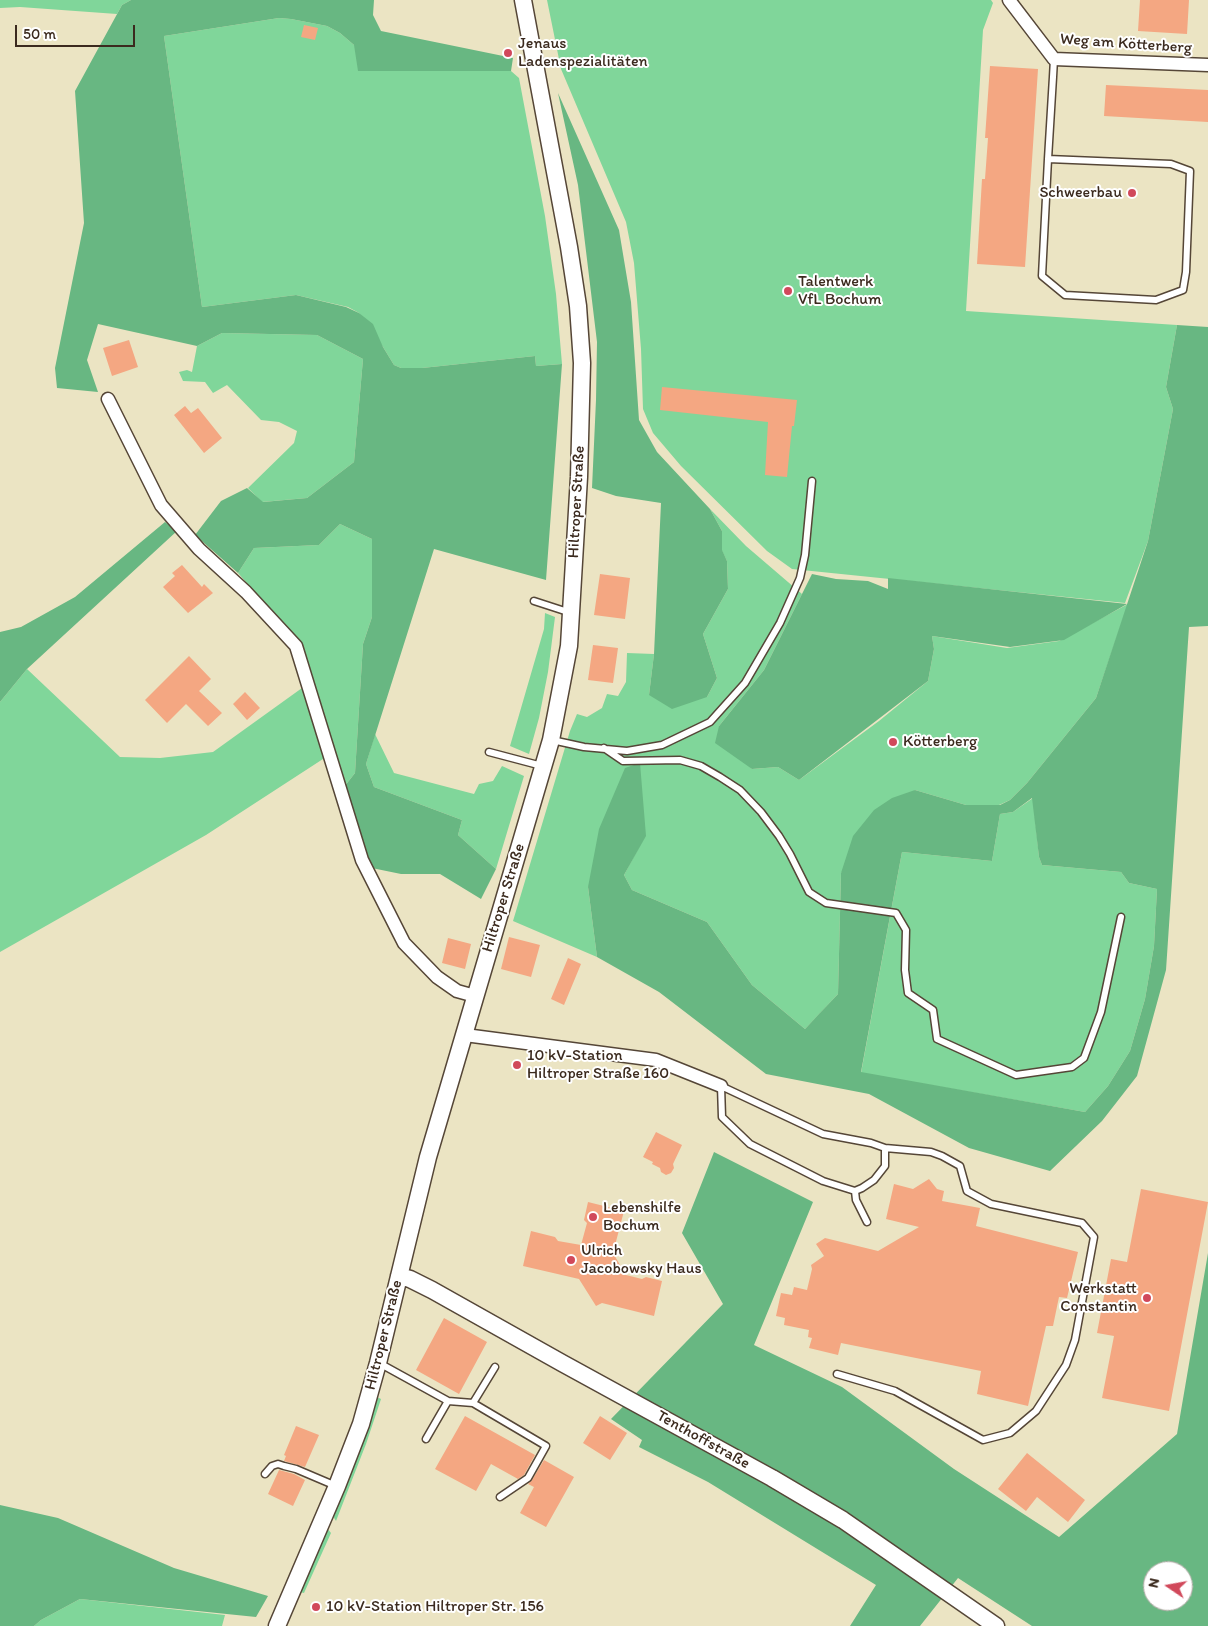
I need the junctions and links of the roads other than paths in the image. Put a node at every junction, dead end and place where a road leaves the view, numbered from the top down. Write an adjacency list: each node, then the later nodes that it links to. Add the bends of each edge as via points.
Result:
1 (523, 0): 9 (street, Hiltroper Straße, via 578,306 582,363)
2 (1009, 0): 3 (street, Weg am Kötterberg)
3 (1054, 59): 4 (street, Weg am Kötterberg); 5 (lane)
4 (1208, 65)
5 (1048, 159): 5 (lane, via 1042,276 1065,295 1156,300 1183,290 1190,171 1171,164)
6 (108, 399): 15 (street, via 161,504 199,549 246,592 296,646 362,860 404,943 437,977 457,991)
7 (812, 480): 11 (lane, via 800,578 780,623 745,683 710,722 676,738 627,751)
8 (534, 602): 9 (lane)
9 (571, 613): 10 (street, Hiltroper Straße, via 569,646)
10 (551, 740): 11 (lane); 13 (street, Hiltroper Straße)
11 (604, 748): 14 (lane, via 623,761 680,760 720,776 740,790 767,820 790,854 809,892 826,903 896,913 906,930 908,993 933,1010 937,1039 1016,1075 1072,1067 1084,1058 1101,1012)
12 (489, 752): 13 (lane)
13 (543, 767): 15 (street, Hiltroper Straße)
14 (1121, 917)
15 (475, 996): 16 (street, Hiltroper Straße)
16 (465, 1035): 17 (street, via 656,1060); 21 (street, Hiltroper Straße, via 428,1157)
17 (721, 1086): 18 (lane, via 823,1134); 19 (lane, via 722,1117 750,1144 823,1181)
18 (885, 1148): 19 (lane, via 885,1166 874,1180); 24 (lane, via 931,1152 948,1159 960,1166 967,1191 990,1204 1082,1223 1094,1238 1075,1340 1066,1365 1036,1411 1010,1433 982,1440 895,1390)
19 (854, 1191): 20 (lane)
20 (868, 1222)
21 (399, 1276): 22 (street, Hiltroper Straße); 32 (street, Tenthoffstraße, via 432,1290 772,1478 843,1520)
22 (378, 1363): 25 (lane); 29 (street, Hiltroper Straße, via 361,1424)
23 (495, 1367): 26 (lane)
24 (837, 1374)
25 (448, 1401): 26 (lane); 27 (lane)
26 (473, 1403): 30 (lane, via 546,1446 528,1478)
27 (426, 1439)
28 (265, 1474): 29 (lane, via 278,1464)
29 (337, 1486): 31 (street, Hiltroper Straße)
30 (500, 1497)
31 (277, 1626)
32 (996, 1626)

